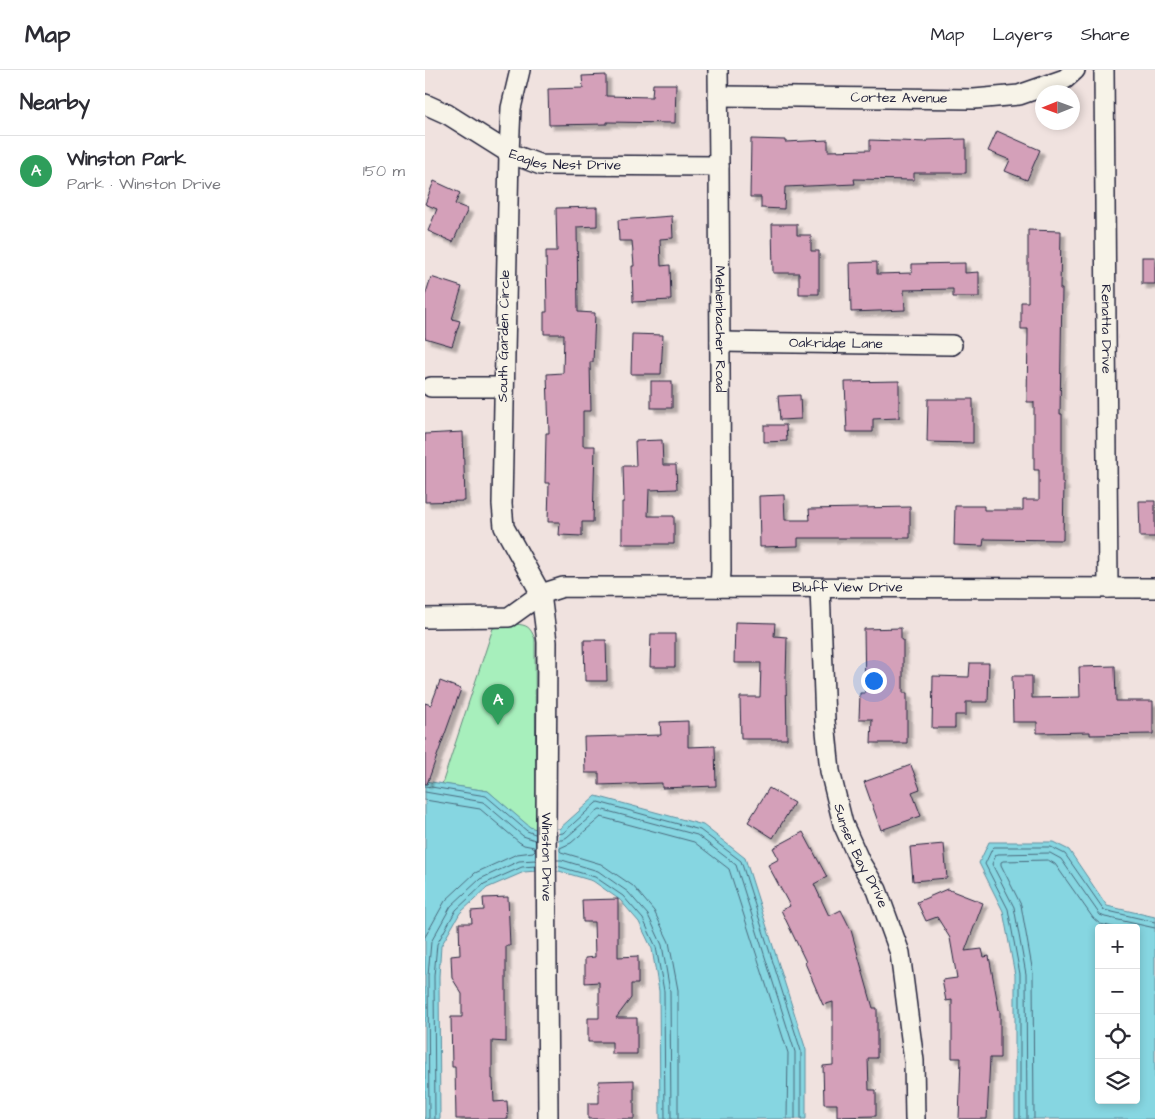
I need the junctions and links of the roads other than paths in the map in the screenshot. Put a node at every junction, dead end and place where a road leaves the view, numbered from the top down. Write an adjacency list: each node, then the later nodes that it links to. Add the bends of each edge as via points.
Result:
1 (520, 70): 7 (street, South Garden Circle, via 511,108)
2 (718, 70): 5 (street, Mehlenbacher Road)
3 (1075, 70): 5 (street, Cortez Avenue, via 1065,80 1019,95 974,99)
4 (1103, 70): 15 (street, Renatta Drive)
5 (718, 96): 8 (street, Mehlenbacher Road)
6 (425, 104): 7 (street, Eagles Nest Drive)
7 (509, 153): 8 (street, Eagles Nest Drive, via 541,164); 12 (street, South Garden Circle)
8 (719, 166): 9 (street, Mehlenbacher Road)
9 (720, 342): 10 (street, Oakridge Lane); 13 (street, Mehlenbacher Road)
10 (952, 345)
11 (431, 387): 12 (street)
12 (503, 387): 17 (street, South Garden Circle, via 502,504 505,527)
13 (720, 586): 14 (street, Bluff View Drive); 17 (street, Bluff View Drive, via 563,587)
14 (820, 588): 15 (street, Bluff View Drive); 20 (street, Sunset Bay Drive, via 825,721 831,771 843,824 877,890 900,953 914,1061)
15 (1108, 588): 16 (street, Bluff View Drive)
16 (1155, 588)
17 (541, 594): 18 (street, Bluff View Drive, via 509,617); 19 (street, Winston Drive, via 547,642)
18 (425, 618)
19 (549, 1119)
20 (915, 1119)

